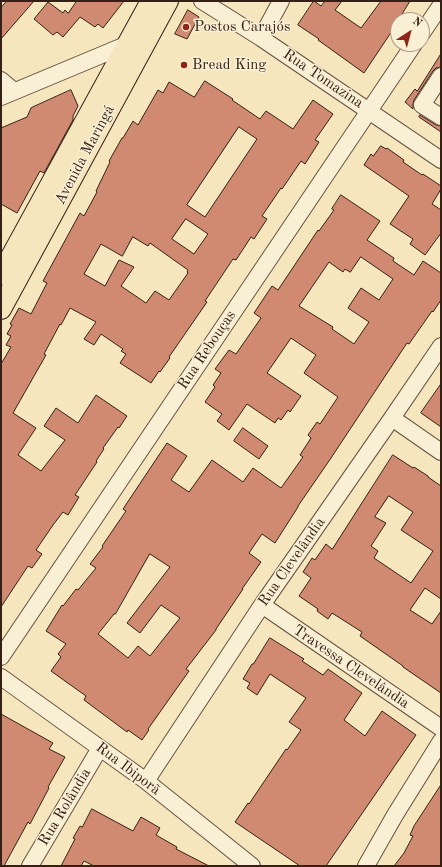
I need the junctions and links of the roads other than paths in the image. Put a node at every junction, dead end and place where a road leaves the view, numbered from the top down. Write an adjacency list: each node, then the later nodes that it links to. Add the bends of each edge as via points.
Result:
1 (151, 1): 8 (main road, Avenida Maringá)
2 (168, 1): 17 (main road, Avenida Maringá)
3 (202, 1): 7 (street, Rua Tomazina)
4 (281, 1): 7 (street)
5 (441, 5): 6 (street)
6 (430, 21)
7 (262, 38): 13 (street, Rua Tomazina)
8 (128, 44): 12 (street); 16 (main road, Avenida Maringá)
9 (409, 52): 13 (street, Rua Rebouças)
10 (441, 76): 14 (street, via 422,105)
11 (1, 80): 12 (street)
12 (8, 94)
13 (369, 110): 15 (street, Rua Tomazina); 22 (street, Rua Rebouças)
14 (441, 117)
15 (441, 160)
16 (1, 275)
17 (1, 309)
18 (441, 346): 19 (street, Rua Clevelândia)
19 (392, 418): 20 (street); 21 (street, Rua Clevelândia)
20 (441, 452)
21 (262, 605): 24 (street, Travessa Clevelândia); 27 (street, Rua Clevelândia)
22 (1, 657)
23 (1, 677): 26 (street, Rua Ibiporã)
24 (441, 728)
25 (441, 741): 30 (street)
26 (100, 748): 27 (street, Rua Ibiporã); 28 (street, Rua Rolândia)
27 (146, 781): 29 (street, Rua Ibiporã)
28 (30, 866)
29 (252, 866)
30 (366, 866)

